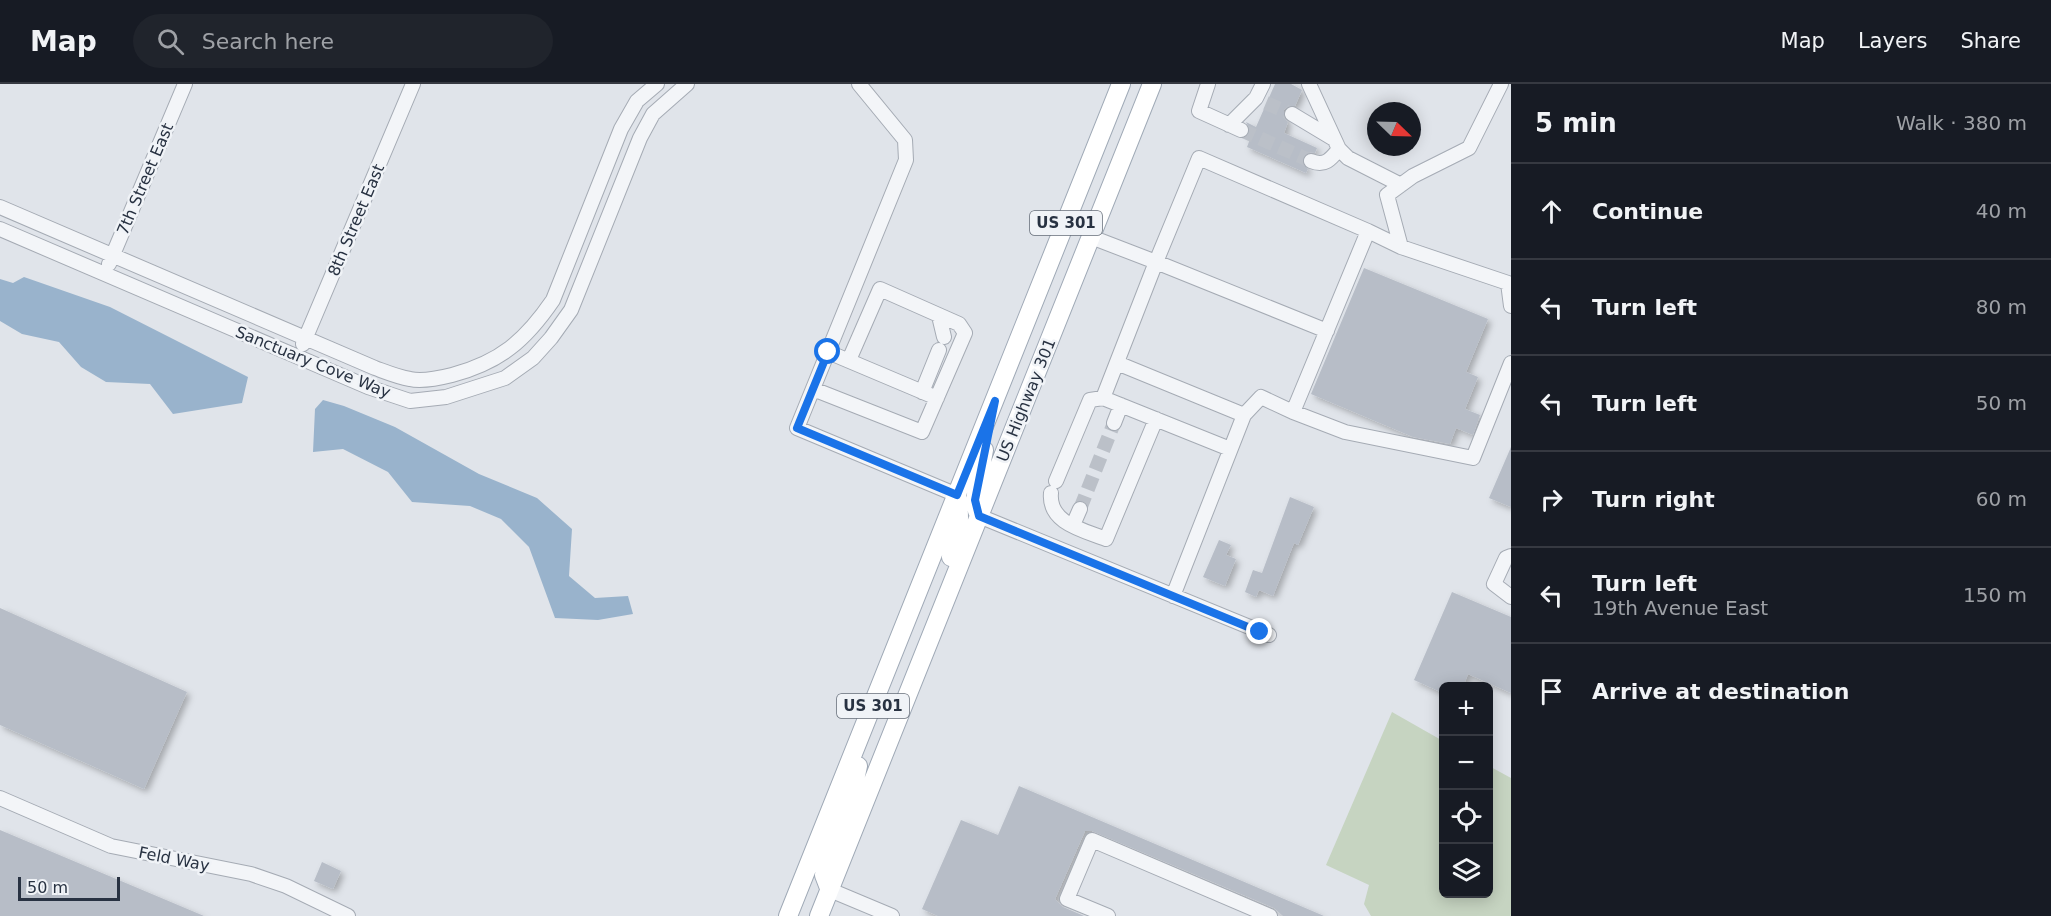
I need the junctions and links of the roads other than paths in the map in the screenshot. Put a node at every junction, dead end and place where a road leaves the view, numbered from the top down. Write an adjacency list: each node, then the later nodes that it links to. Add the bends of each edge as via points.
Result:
1 (185, 84): 22 (street, 7th Street East)
2 (414, 84): 30 (street, 8th Street East)
3 (657, 84): 30 (street, Sanctuary Cove Way, via 637,101 621,129 553,300 527,334 495,360 443,377 412,380)
4 (687, 84): 32 (street, Sanctuary Cove Way, via 653,114 640,138 571,310 533,358 505,378 446,398 410,401)
5 (859, 84): 25 (street, via 897,129 907,149)
6 (1121, 84): 40 (main road, US 301)
7 (1152, 84): 20 (main road, US Highway 301 / US 301)
8 (1208, 84): 9 (street, via 1199,111 1235,127 1261,100)
9 (1263, 84)
10 (1309, 84): 14 (street)
11 (1503, 84): 12 (street); 16 (street, via 1469,148)
12 (1511, 87)
13 (1292, 114): 14 (street)
14 (1336, 143): 15 (street, via 1330,160); 16 (street, via 1348,158)
15 (1311, 161)
16 (1401, 185): 21 (street, via 1387,195)
17 (0, 207): 22 (street, Sanctuary Cove Way)
18 (0, 229): 24 (street, Sanctuary Cove Way)
19 (1368, 231): 21 (street); 23 (street, via 1199,158); 29 (street)
20 (1091, 237): 23 (street); 49 (main road, US Highway 301 / US 301)
21 (1401, 247): 27 (street, via 1508,283)
22 (112, 255): 24 (street, 7th Street East); 30 (street, Sanctuary Cove Way)
23 (1156, 262): 29 (street); 34 (street)
24 (105, 274): 32 (street, Sanctuary Cove Way)
25 (858, 280): 26 (street); 31 (street)
26 (880, 289): 28 (street); 33 (street)
27 (1511, 306)
28 (939, 316): 37 (street, via 942,343); 38 (street, via 959,324 965,333)
29 (1327, 331): 42 (street)
30 (306, 338): 32 (street, 8th Street East)
31 (828, 352): 33 (street); 36 (street)
32 (298, 356)
33 (849, 360): 37 (street)
34 (1117, 363): 39 (street); 43 (street)
35 (1511, 363): 42 (street, via 1473,458 1345,432)
36 (813, 389): 38 (street, via 922,432); 47 (street, via 797,428)
37 (922, 392): 38 (street)
38 (937, 398)
39 (1104, 398): 41 (street); 50 (street, via 1090,400 1053,487 1050,505 1055,514)
40 (995, 401): 47 (main road, US 301); 49 (main road, via 975,500)
41 (1121, 405): 44 (street); 45 (street)
42 (1293, 412): 43 (street, via 1261,398)
43 (1244, 415): 46 (street)
44 (1156, 419): 46 (street); 51 (street)
45 (1114, 423)
46 (1230, 449): 54 (street)
47 (957, 495): 57 (main road, via 961,517 957,540 926,623); 58 (main road, US 301)
48 (1080, 509): 50 (street)
49 (979, 516): 53 (street); 57 (main road, US Highway 301 / US 301)
50 (1073, 525): 51 (street)
51 (1106, 539): 53 (street)
52 (1511, 556): 55 (street, via 1506,558 1494,584)
53 (1096, 565): 54 (street)
54 (1173, 596): 56 (street)
55 (1511, 597)
56 (1269, 635)
57 (928, 645): 60 (main road, US Highway 301 / US 301)
58 (868, 718): 60 (main road, via 851,798 826,862 824,875); 62 (main road, US 301)
59 (0, 798): 61 (street, Feld Way, via 111,846 251,874)
60 (830, 890): 63 (main road, US Highway 301 / US 301); 64 (street)
61 (348, 916)
62 (788, 916)
63 (819, 916)
64 (892, 916)
65 (1108, 916): 66 (street, via 1067,899 1092,840)
66 (1270, 916)

